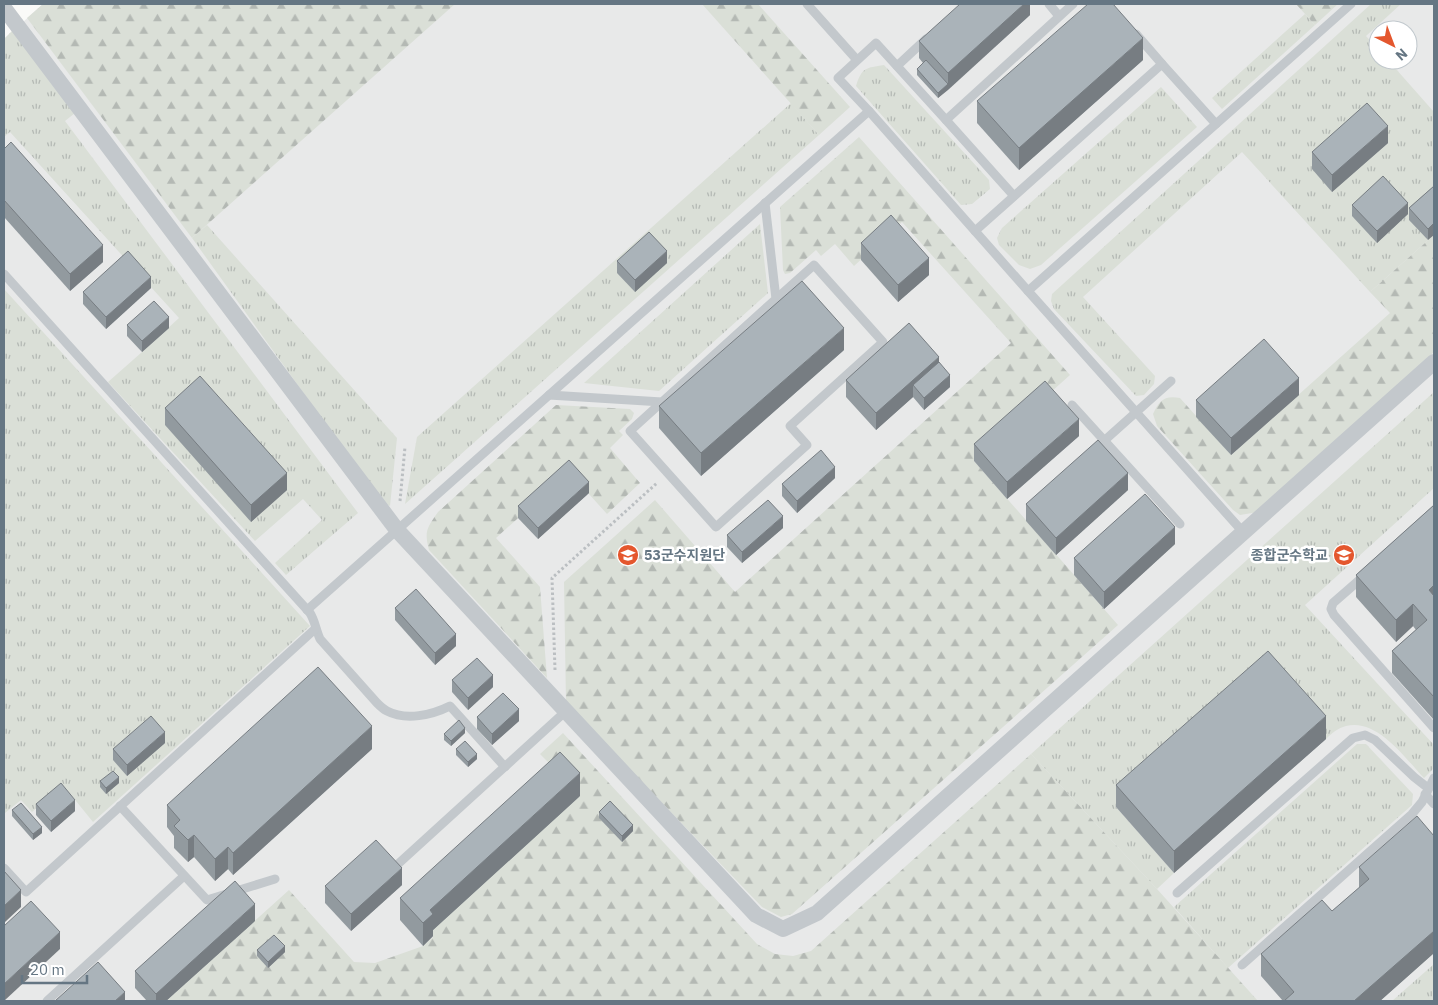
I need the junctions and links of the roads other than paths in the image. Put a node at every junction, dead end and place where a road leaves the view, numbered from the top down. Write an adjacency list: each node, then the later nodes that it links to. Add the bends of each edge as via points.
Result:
1 (807, 4): 9 (lane)
2 (1049, 4): 6 (lane)
3 (1073, 4): 6 (lane)
4 (1351, 4): 14 (lane)
5 (4, 8): 29 (street)
6 (1060, 16): 13 (lane)
7 (1132, 30): 10 (lane)
8 (931, 35): 11 (lane)
9 (857, 60): 11 (lane, via 876,43); 12 (lane, via 838,78)
10 (1162, 64): 14 (lane); 15 (lane)
11 (896, 66): 13 (lane)
12 (868, 111): 16 (lane); 17 (lane)
13 (946, 120): 15 (lane)
14 (1216, 124): 19 (lane)
15 (1014, 196): 17 (lane)
16 (765, 202): 20 (lane); 23 (lane)
17 (975, 231): 19 (lane)
18 (4, 274): 32 (lane)
19 (1028, 291): 26 (lane)
20 (776, 298): 24 (lane); 24 (lane, via 814,265 883,342 790,426 807,445 716,527 630,431)
21 (1434, 362): 30 (street)
22 (1171, 382): 26 (lane)
23 (549, 395): 24 (lane); 29 (lane)
24 (662, 402)
25 (1072, 405): 27 (lane)
26 (1136, 412): 27 (lane); 30 (lane)
27 (1105, 440): 28 (lane)
28 (1180, 524)
29 (396, 530): 32 (lane); 34 (street)
30 (1243, 532): 34 (street, via 817,913 783,929 756,915)
31 (1369, 571): 35 (lane, via 1333,603 1331,609)
32 (307, 610): 33 (lane, via 315,621)
33 (315, 629): 36 (lane, via 320,639 386,711 411,716 439,712 450,706); 40 (lane)
34 (561, 706): 36 (lane)
35 (1434, 728)
36 (505, 767): 41 (lane)
37 (1434, 778): 38 (lane)
38 (1427, 791): 39 (lane); 45 (lane, via 1375,740 1365,735 1353,738); 46 (lane, via 1412,814)
39 (1434, 804)
40 (120, 806): 42 (lane, via 26,892); 43 (lane)
41 (398, 864)
42 (4, 868)
43 (184, 876): 44 (lane, via 207,900); 47 (lane)
44 (275, 879)
45 (1177, 893)
46 (1242, 965)
47 (46, 1001)

